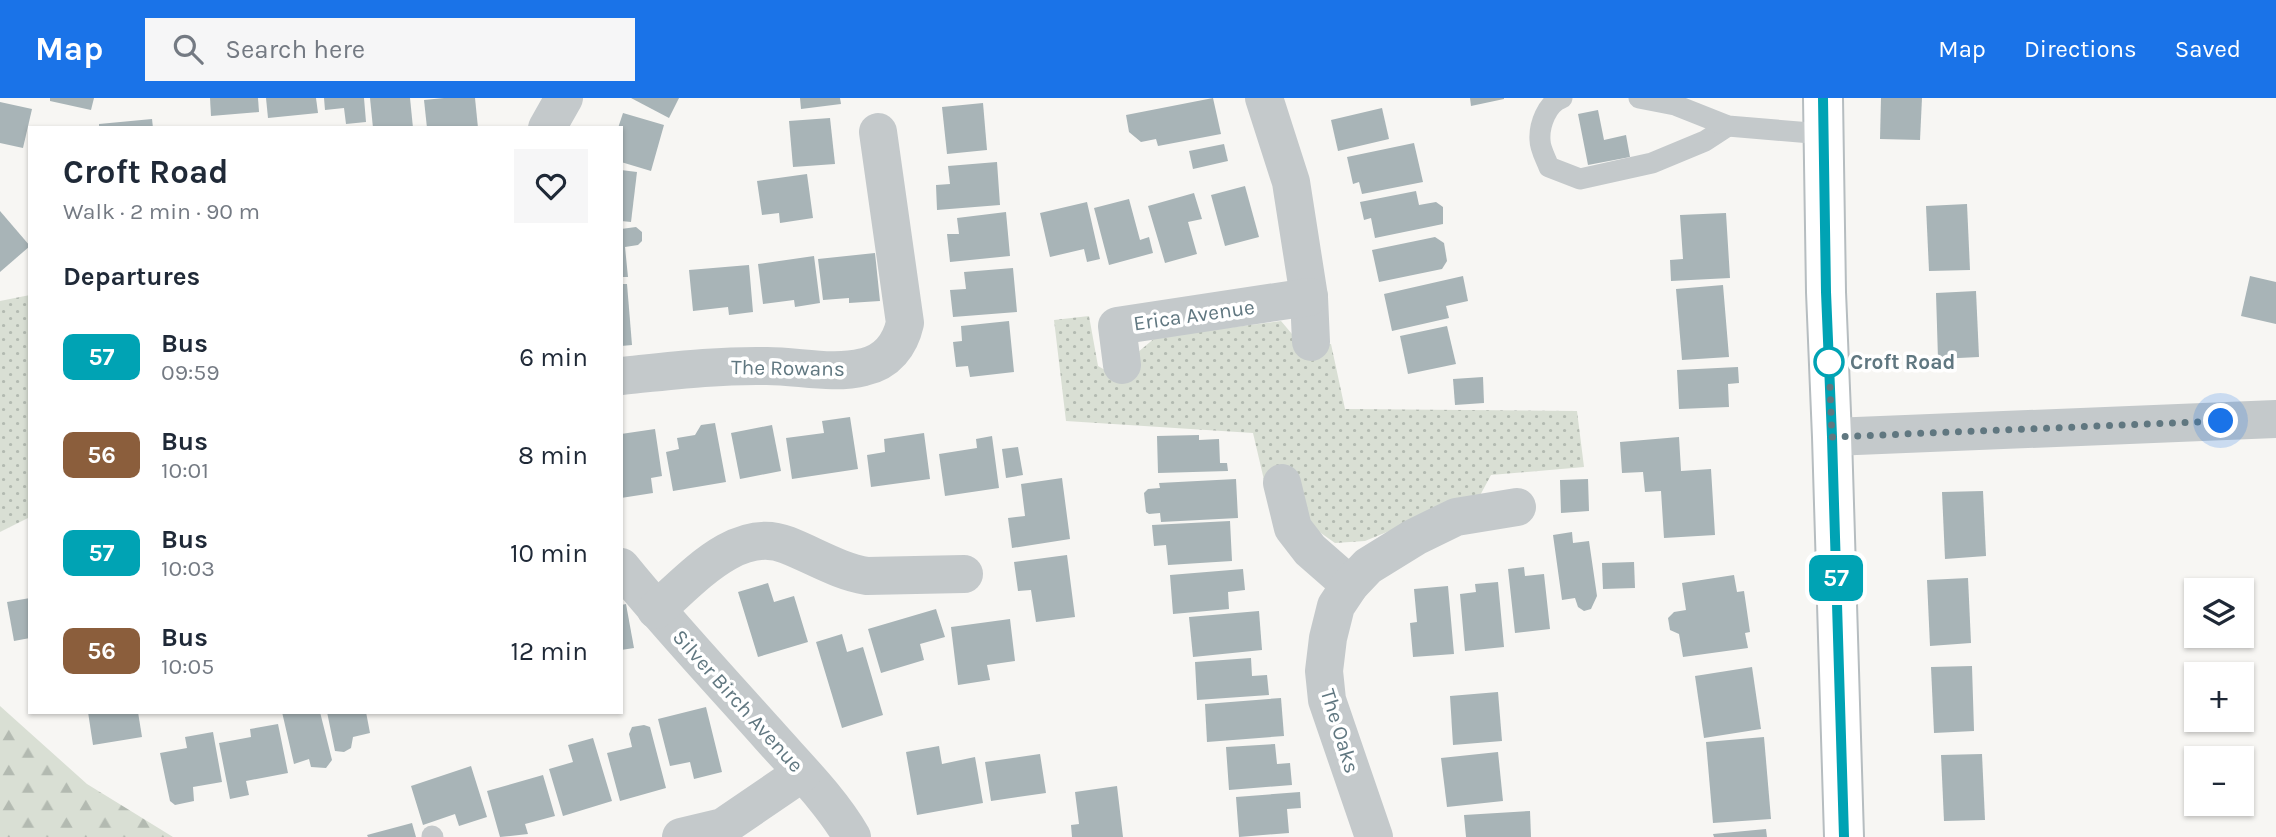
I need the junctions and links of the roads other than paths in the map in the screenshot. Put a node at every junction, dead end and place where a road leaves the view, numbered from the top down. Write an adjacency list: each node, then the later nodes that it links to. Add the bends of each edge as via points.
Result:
1 (564, 98): 6 (street)
2 (1264, 98): 9 (street, via 1291,182)
3 (1562, 98): 7 (lane, via 1544,117 1539,141 1549,167 1580,179 1652,163)
4 (1639, 98): 7 (lane, via 1675,105)
5 (1823, 116): 7 (lane); 14 (street)
6 (548, 126)
7 (1728, 126)
8 (878, 132): 12 (street, The Rowans, via 905,323 901,341 884,359 838,371 767,366)
9 (1309, 297): 10 (street); 11 (street, Erica Avenue, via 1117,326)
10 (1311, 342)
11 (1122, 365)
12 (623, 376)
13 (2276, 419): 14 (street)
14 (1832, 437): 25 (street)
15 (1282, 483): 19 (street, via 1293,528 1310,550)
16 (1517, 507): 19 (street, The Oaks, via 1456,517 1368,566)
17 (623, 569): 20 (street, Silver Birch Avenue)
18 (964, 574): 20 (street, via 859,575 765,539 729,549)
19 (1350, 585): 24 (street, The Oaks, via 1336,606 1324,671 1327,700)
20 (656, 610): 21 (street, Silver Birch Avenue)
21 (803, 773): 22 (street, via 723,827); 23 (street, Silver Birch Avenue)
22 (681, 837)
23 (852, 837)
24 (1374, 837)
25 (1843, 837)

